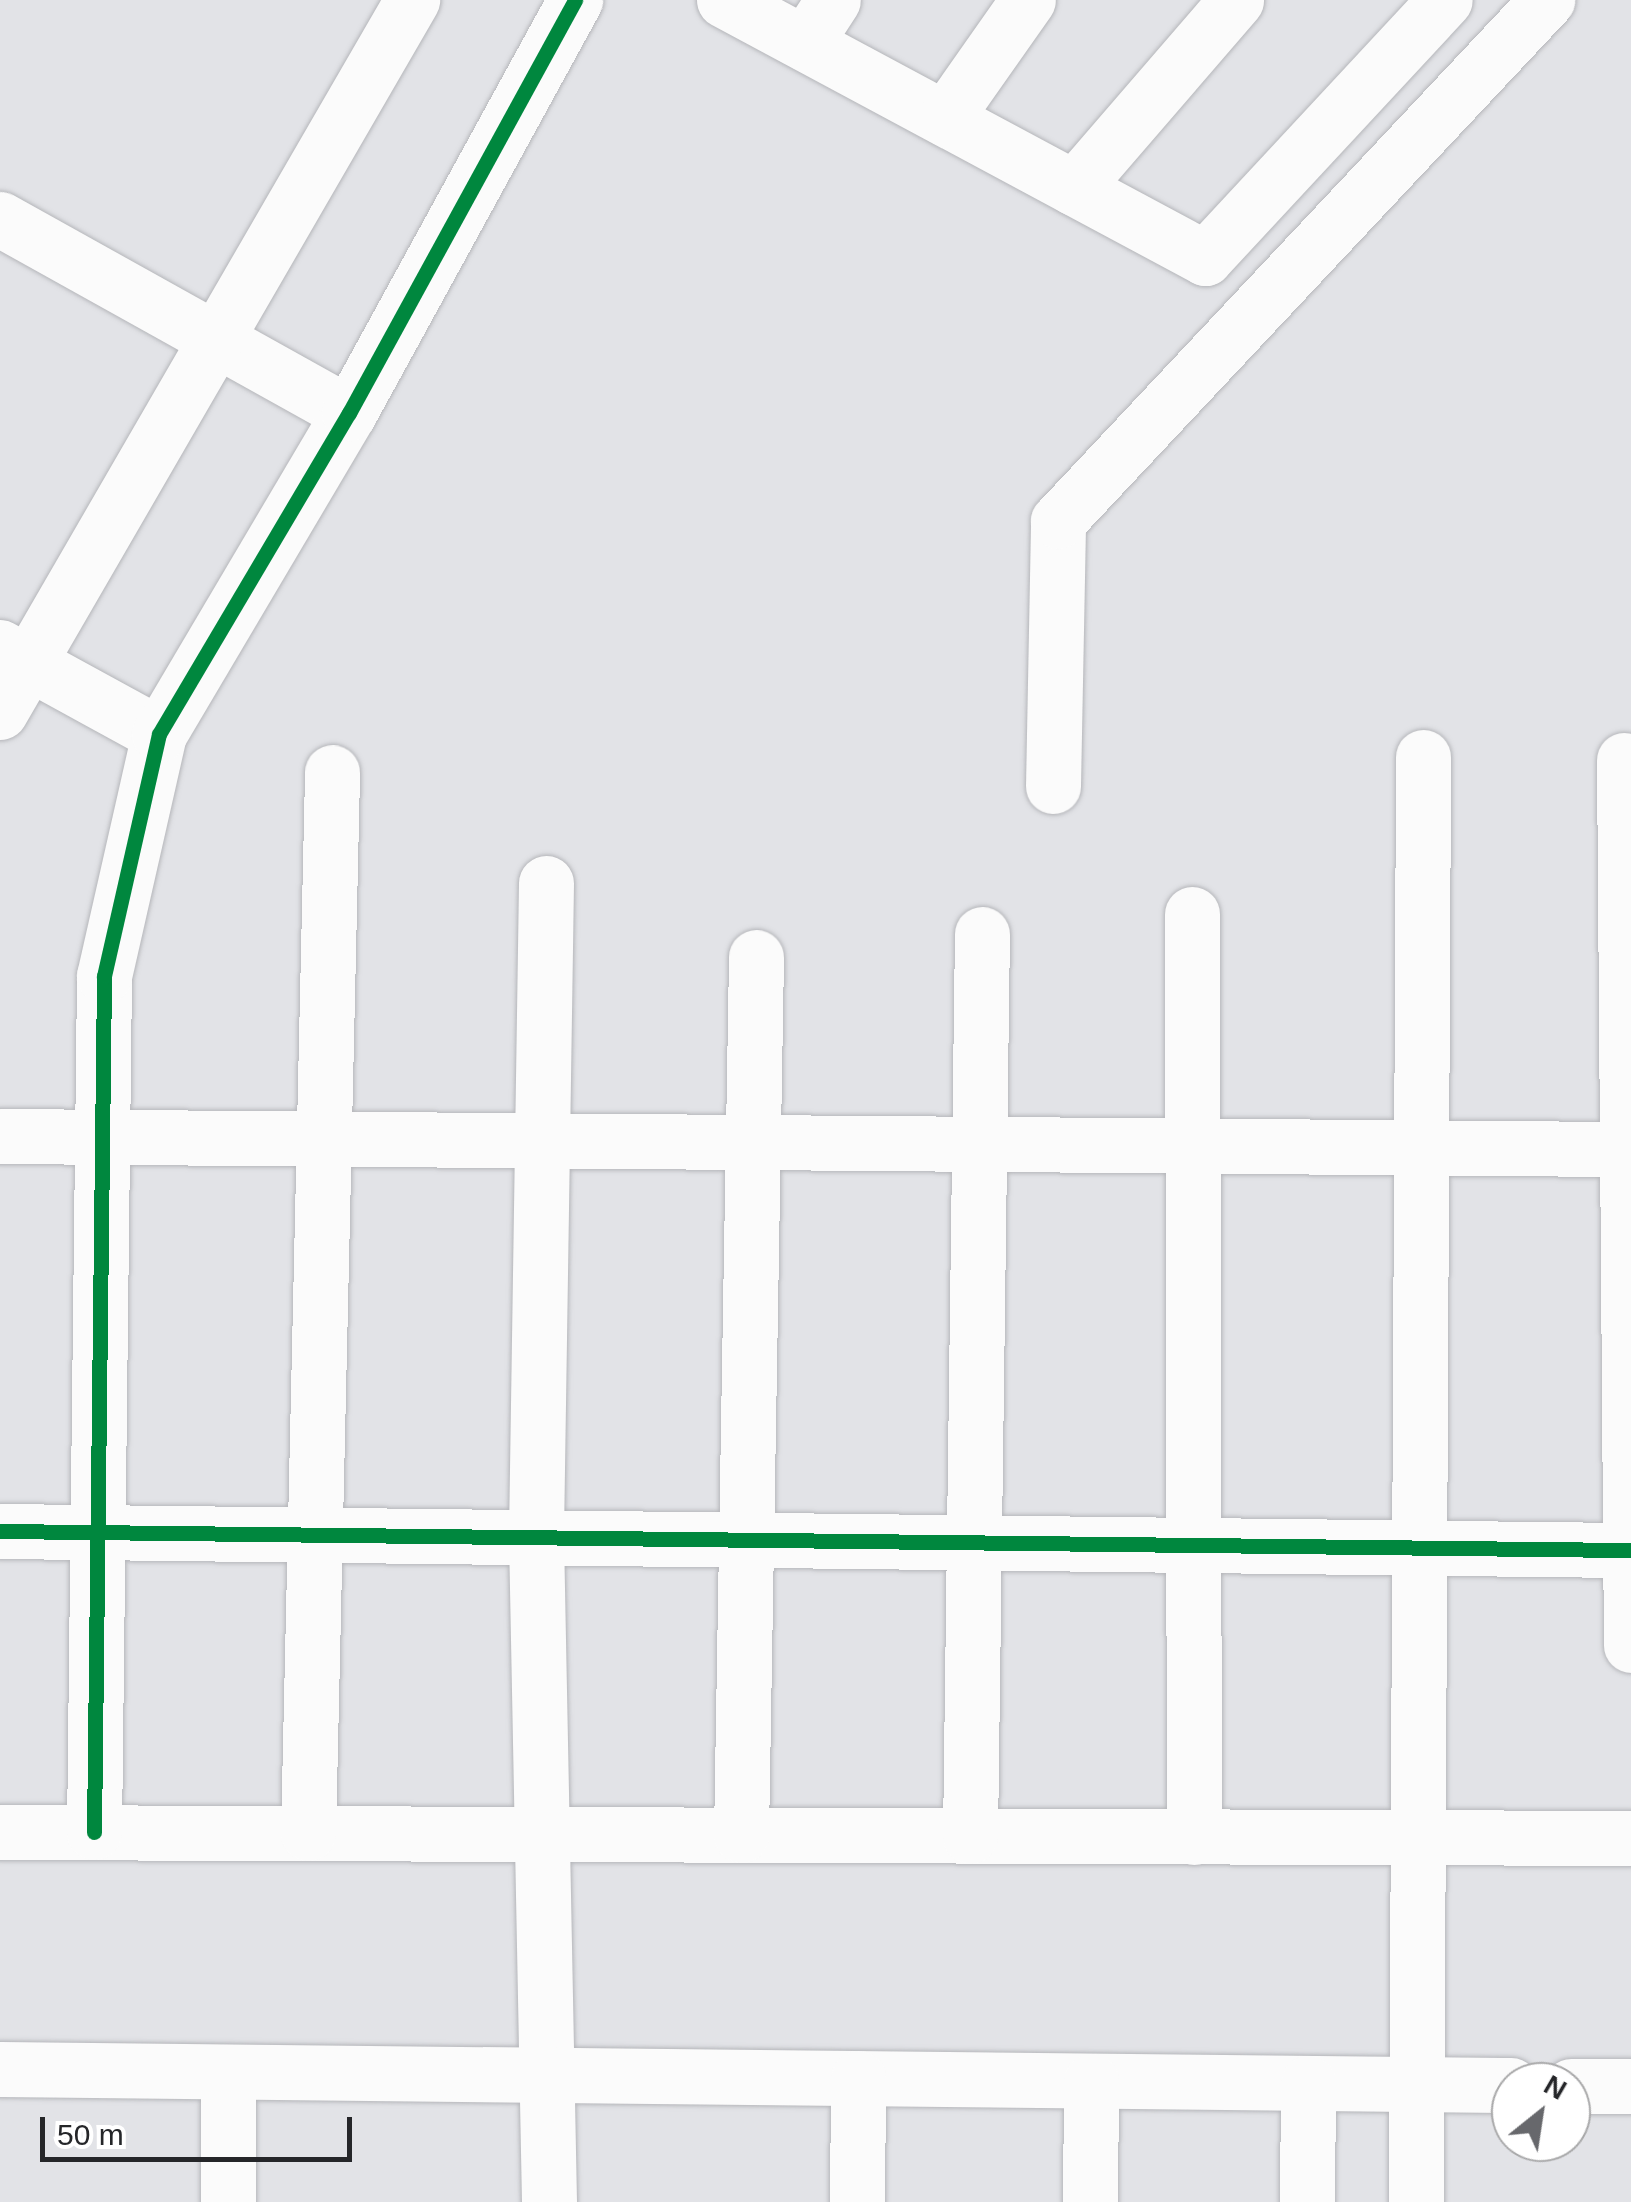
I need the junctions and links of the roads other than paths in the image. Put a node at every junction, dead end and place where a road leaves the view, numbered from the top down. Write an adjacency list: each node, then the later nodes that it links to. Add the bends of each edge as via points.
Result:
1 (412, 0): 12 (street)
2 (575, 0): 13 (street)
3 (724, 0): 8 (street)
4 (1028, 0): 9 (street)
5 (1236, 0): 10 (street)
6 (1446, 0): 10 (street, via 1205,258)
7 (1547, 0): 20 (street, via 1058,521)
8 (819, 22): 9 (street)
9 (945, 118): 10 (street)
10 (1074, 188)
11 (0, 219): 12 (street)
12 (215, 338): 13 (street); 14 (street)
13 (348, 413): 16 (street)
14 (14, 655): 15 (street); 16 (street)
15 (0, 712)
16 (160, 734): 26 (street, via 104,976)
17 (1423, 757): 32 (street)
18 (1624, 760): 33 (street)
19 (332, 772): 28 (street)
20 (1053, 786)
21 (546, 882): 27 (street)
22 (1192, 914): 31 (street)
23 (982, 934): 30 (street)
24 (756, 957): 29 (street)
25 (0, 1136): 26 (street)
26 (103, 1136): 28 (street); 34 (street)
27 (546, 1136): 28 (street); 29 (street); 37 (street)
28 (321, 1139): 35 (street)
29 (752, 1141): 30 (street); 38 (street)
30 (974, 1144): 31 (street); 39 (street)
31 (1193, 1145): 32 (street); 40 (street)
32 (1421, 1147): 33 (street); 41 (street)
33 (1629, 1149): 42 (street)
34 (102, 1531): 35 (street); 36 (street); 45 (street)
35 (316, 1531): 37 (street); 46 (street)
36 (0, 1532)
37 (536, 1537): 38 (street); 47 (street)
38 (745, 1539): 39 (street); 48 (street)
39 (972, 1542): 40 (street); 49 (street)
40 (1194, 1544): 41 (street); 50 (street)
41 (1419, 1548): 42 (street); 51 (street)
42 (1630, 1550): 43 (street)
43 (1631, 1644)
44 (0, 1832): 45 (street)
45 (94, 1832): 46 (street)
46 (308, 1833): 47 (street)
47 (538, 1834): 48 (street); 55 (street)
48 (740, 1835): 49 (street)
49 (970, 1836): 50 (street)
50 (1194, 1837): 51 (street)
51 (1418, 1837): 52 (street); 59 (street)
52 (1631, 1838)
53 (0, 2069): 54 (street)
54 (228, 2072): 55 (street); 63 (street)
55 (551, 2075): 56 (street); 64 (street)
56 (858, 2078): 57 (street); 65 (street)
57 (1091, 2081): 58 (street); 66 (street)
58 (1308, 2083): 59 (street); 67 (street)
59 (1416, 2084): 60 (street); 68 (street)
60 (1491, 2085)
61 (1591, 2086): 62 (street)
62 (1631, 2086)
63 (228, 2202)
64 (549, 2202)
65 (857, 2202)
66 (1090, 2202)
67 (1307, 2202)
68 (1416, 2202)

